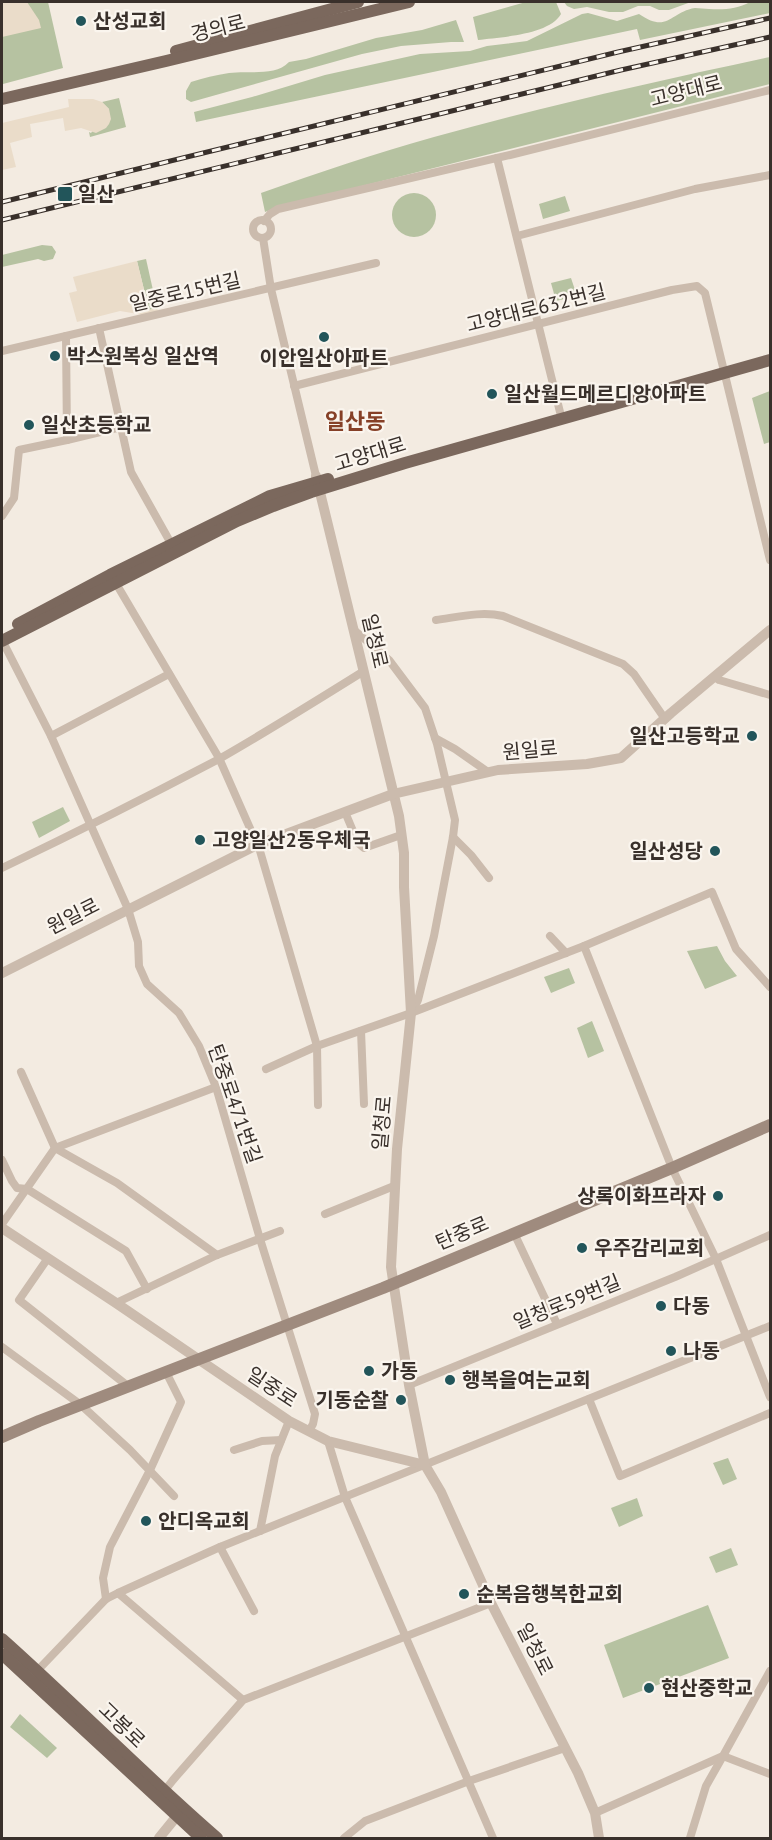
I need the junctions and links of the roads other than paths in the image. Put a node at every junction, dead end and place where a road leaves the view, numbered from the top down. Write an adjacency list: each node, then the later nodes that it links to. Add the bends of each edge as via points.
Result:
1 (358, 2): 4 (main road, 경의로)
2 (409, 2): 5 (main road, 경의로)
3 (771, 90): 6 (street, 고양대로)
4 (2, 93)
5 (2, 99)
6 (497, 158): 8 (street); 10 (street, 고양대로, via 278,209 264,221 271,230 263,238)
7 (771, 175): 8 (street, via 695,189)
8 (517, 236): 11 (street)
9 (376, 263): 10 (street, 일중로15번길)
10 (271, 289): 12 (street, 일중로15번길); 18 (street)
11 (538, 325): 17 (street, 고양대로632번길, via 697,286 705,293); 18 (street, 고양대로632번길); 19 (street)
12 (99, 328): 13 (street, 일중로15번길); 20 (street)
13 (66, 336): 14 (street, 일중로15번길); 21 (street)
14 (2, 351)
15 (771, 354): 17 (main road, 고양대로)
16 (771, 360): 17 (main road, 고양대로)
17 (723, 369): 19 (main road, 고양대로); 22 (main road, 고양대로, via 405,463); 25 (street)
18 (294, 386): 22 (street)
19 (560, 412): 22 (main road, 고양대로)
20 (121, 427): 21 (street); 24 (street, via 133,478)
21 (67, 440): 23 (street, via 19,450 14,498)
22 (318, 482): 24 (main road, 고양대로); 28 (street, 일청로)
23 (2, 516)
24 (175, 548): 26 (main road, 고양대로)
25 (771, 560)
26 (113, 579): 30 (main road, 고양대로); 31 (main road, 고양대로); 33 (street)
27 (436, 620): 36 (street, via 492,613 623,663)
28 (354, 630): 32 (street, 일청로); 38 (street, via 389,660 425,708)
29 (771, 630): 34 (street, 원일로)
30 (2, 633)
31 (2, 641): 37 (street, 탄중로471번길)
32 (364, 671): 39 (street); 42 (street, 일청로)
33 (169, 675): 37 (street); 39 (street)
34 (715, 677): 35 (street); 36 (street, 원일로)
35 (771, 694)
36 (664, 719): 40 (street, 원일로, via 616,759)
37 (51, 736): 44 (street, 탄중로471번길)
38 (435, 738): 40 (street); 41 (street)
39 (219, 758): 44 (street); 47 (street)
40 (488, 772): 41 (street, 원일로)
41 (446, 781): 42 (street, 원일로); 46 (street, via 455,820)
42 (393, 794): 43 (street, 원일로); 45 (street, 일청로)
43 (345, 812): 45 (street, via 364,848); 47 (street, 원일로)
44 (90, 826): 48 (street); 50 (street, 탄중로471번길)
45 (401, 835): 56 (street, 일청로)
46 (453, 837): 49 (street); 56 (street, via 434,936)
47 (257, 844): 50 (street, 원일로); 58 (street)
48 (2, 868)
49 (489, 878)
50 (128, 909): 54 (street, 원일로); 61 (street, 탄중로471번길, via 138,942 139,966 147,984 179,1013 200,1046)
51 (550, 936): 53 (street)
52 (584, 946): 53 (street); 55 (street, via 712,892 736,949); 67 (street)
53 (566, 953): 56 (street)
54 (2, 973)
55 (771, 987)
56 (411, 1013): 57 (street); 68 (street, 일청로)
57 (361, 1031): 58 (street); 62 (street)
58 (317, 1046): 59 (street); 63 (street)
59 (266, 1068)
60 (21, 1072): 65 (street)
61 (216, 1087): 65 (street); 75 (street, 탄중로471번길)
62 (364, 1104)
63 (318, 1105)
64 (771, 1125): 67 (main road, 탄중로)
65 (55, 1148): 69 (street); 76 (street, via 117,1183)
66 (2, 1160): 69 (street, via 17,1188)
67 (672, 1168): 73 (main road, 탄중로); 78 (street)
68 (394, 1186): 70 (street); 79 (street, 일청로, via 390,1266)
69 (27, 1188): 71 (street); 80 (street, via 126,1251)
70 (325, 1214)
71 (2, 1226): 77 (street, 일중로)
72 (280, 1231): 75 (street)
73 (514, 1233): 79 (main road, 탄중로); 82 (street)
74 (771, 1235): 78 (street, 일청로59번길)
75 (260, 1239): 76 (street); 83 (street, 탄중로471번길)
76 (217, 1255): 80 (street)
77 (48, 1258): 81 (street, 일중로); 90 (street, via 19,1300)
78 (716, 1259): 82 (street, 일청로59번길); 85 (street)
79 (393, 1284): 83 (main road, 탄중로); 89 (street, 일청로)
80 (147, 1288): 81 (street)
81 (116, 1303): 87 (street, 일중로)
82 (557, 1324): 89 (street, 일청로59번길)
83 (288, 1326): 87 (main road, 탄중로); 96 (street, 탄중로471번길, via 315,1414)
84 (771, 1326): 85 (street)
85 (746, 1336): 91 (street); 92 (street)
86 (2, 1347): 93 (street)
87 (198, 1359): 88 (main road, 탄중로); 95 (street, 일중로)
88 (166, 1372): 90 (main road, 탄중로); 102 (street, via 181,1402)
89 (409, 1385): 101 (street, 일청로)
90 (129, 1387): 93 (main road, 탄중로)
91 (771, 1397)
92 (589, 1399): 94 (street, via 620,1476); 101 (street)
93 (81, 1405): 97 (main road, 탄중로); 102 (street)
94 (771, 1413)
95 (289, 1421): 96 (street, 일중로); 98 (street)
96 (309, 1431): 99 (street, 일중로)
97 (2, 1437)
98 (282, 1440): 100 (street, 일중로, via 262,1441); 105 (street, via 275,1456)
99 (328, 1441): 101 (street, 일중로); 104 (street)
100 (234, 1450)
101 (425, 1465): 104 (street); 109 (street, 일청로)
102 (150, 1470): 103 (street); 108 (street, via 110,1547 103,1578)
103 (174, 1496)
104 (345, 1497): 105 (street); 111 (street)
105 (260, 1531): 106 (street)
106 (220, 1547): 107 (street); 110 (street)
107 (118, 1593): 108 (street); 116 (street)
108 (106, 1599): 114 (street)
109 (491, 1603): 111 (street); 117 (street, 일청로)
110 (254, 1611)
111 (404, 1636): 116 (street); 120 (street)
112 (2, 1639): 114 (main road, 고봉로)
113 (2, 1654): 121 (main road, 고봉로)
114 (37, 1671): 121 (main road, 고봉로)
115 (771, 1671): 118 (street)
116 (243, 1700): 121 (street)
117 (565, 1748): 120 (street); 123 (street, 일청로)
118 (723, 1756): 119 (street); 123 (street); 130 (street, via 706,1786)
119 (771, 1774)
120 (469, 1781): 127 (street, via 365,1821); 128 (street)
121 (161, 1796): 122 (main road, 고봉로)
122 (180, 1813): 124 (street); 125 (main road, 고봉로); 126 (main road, 고봉로)
123 (595, 1813): 129 (street, 일청로)
124 (159, 1839)
125 (201, 1839)
126 (217, 1839)
127 (344, 1839)
128 (494, 1839)
129 (599, 1839)
130 (690, 1839)

